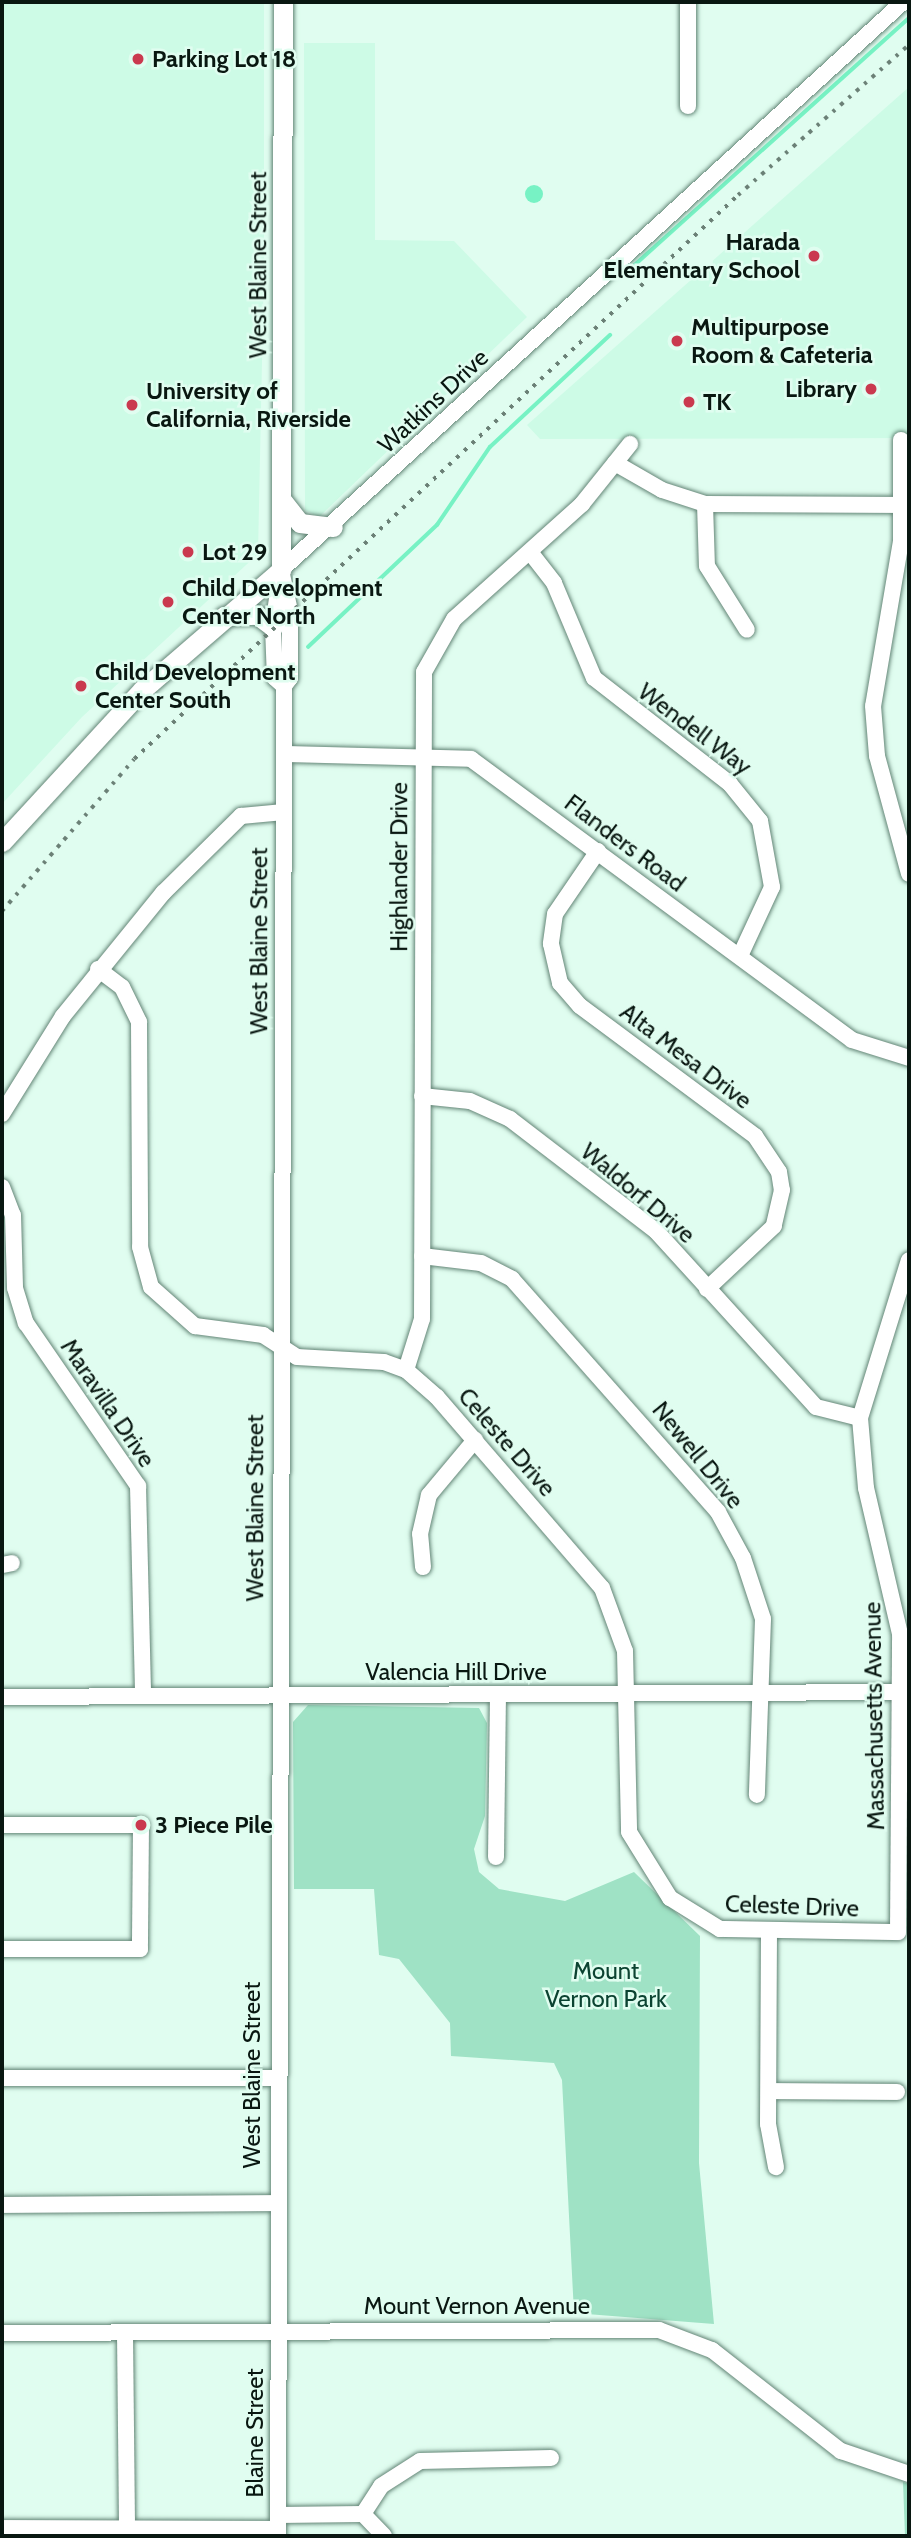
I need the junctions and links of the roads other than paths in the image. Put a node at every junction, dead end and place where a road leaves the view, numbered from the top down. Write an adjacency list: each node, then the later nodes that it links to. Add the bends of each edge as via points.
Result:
1 (283, 2): 8 (main road, West Blaine Street)
2 (688, 2): 4 (street)
3 (904, 2): 11 (street, Watkins Drive, via 622,254)
4 (688, 106)
5 (901, 440): 10 (street)
6 (630, 443): 7 (street, Highlander Drive)
7 (615, 463): 9 (street, via 662,490); 12 (street, Highlander Drive)
8 (282, 500): 11 (main road, via 300,523); 13 (main road, West Blaine Street)
9 (705, 504): 10 (street); 16 (street, via 707,566)
10 (905, 505): 23 (street, via 873,706 877,756)
11 (333, 527): 13 (street, Watkins Drive)
12 (530, 552): 19 (street, Highlander Drive, via 454,619 431,651); 24 (street, Wendell Way, via 560,594 594,678 730,784 761,821 772,887)
13 (281, 570): 14 (main road, Watkins Drive); 15 (street, West Blaine Street); 17 (street, West Blaine Street, via 290,587 290,678)
14 (224, 616): 15 (main road, via 257,615); 21 (main road, Watkins Drive, via 77,756)
15 (274, 627): 17 (street, West Blaine Street, via 275,678)
16 (747, 630)
17 (284, 686): 18 (street, West Blaine Street)
18 (285, 754): 19 (street, Flanders Road); 20 (street, West Blaine Street)
19 (421, 754): 22 (street, Flanders Road, via 471,759); 27 (street, Highlander Drive)
20 (284, 812): 25 (street, via 241,816 225,827); 33 (street, West Blaine Street)
21 (2, 842)
22 (597, 851): 24 (street, Flanders Road); 32 (street, Alta Mesa Drive, via 555,914 551,944 560,983 580,1006 755,1136 779,1172 782,1198 774,1226)
23 (909, 874)
24 (740, 956): 26 (street, Flanders Road, via 852,1040)
25 (98, 969): 28 (street); 33 (street, via 122,987 139,1022 140,1247 151,1287 195,1326 263,1335)
26 (909, 1058)
27 (422, 1096): 30 (street, Highlander Drive); 32 (street, Waldorf Drive, via 470,1101 510,1119 656,1231)
28 (2, 1114)
29 (2, 1187): 42 (street, Maravilla Drive, via 13,1215 15,1288 26,1323 138,1486)
30 (422, 1256): 34 (street, Highlander Drive, via 422,1318); 39 (street, Newell Drive, via 481,1263 512,1279 701,1488 732,1534 759,1602)
31 (909, 1260): 35 (street, Massachusetts Avenue)
32 (708, 1289): 35 (street, Waldorf Drive, via 816,1407)
33 (281, 1346): 34 (street, via 296,1357 364,1359); 40 (street, West Blaine Street)
34 (406, 1370): 36 (street, Celeste Drive)
35 (860, 1418): 38 (street, Massachusetts Avenue, via 866,1488 897,1607)
36 (475, 1440): 37 (street, via 429,1494 420,1534); 43 (street, Celeste Drive, via 602,1588 621,1630)
37 (423, 1567)
38 (905, 1692): 39 (street, Valencia Hill Drive); 49 (street, Massachusetts Avenue)
39 (765, 1693): 43 (street, Valencia Hill Drive); 45 (street, Newell Drive)
40 (278, 1695): 41 (street, Valencia Hill Drive); 42 (street, Valencia Hill Drive); 52 (street, West Blaine Street)
41 (498, 1695): 43 (street, Valencia Hill Drive); 47 (street)
42 (143, 1696): 44 (street, Valencia Hill Drive)
43 (628, 1696): 48 (street, Celeste Drive, via 626,1815 646,1867 670,1898 703,1923)
44 (2, 1697)
45 (757, 1796)
46 (2, 1825): 50 (street, via 141,1825 140,1949)
47 (496, 1857)
48 (769, 1931): 49 (street, Celeste Drive); 53 (street)
49 (898, 1932)
50 (2, 1949)
51 (2, 2078): 52 (street)
52 (277, 2078): 56 (street, West Blaine Street)
53 (769, 2091): 54 (street); 55 (street)
54 (897, 2092)
55 (776, 2167)
56 (277, 2203): 57 (street); 58 (street, West Blaine Street)
57 (2, 2205)
58 (277, 2330): 60 (street, Mount Vernon Avenue); 62 (street, Mount Vernon Avenue, via 608,2327 677,2333 712,2350 841,2451); 64 (street, Blaine Street)
59 (2, 2333): 60 (street, Mount Vernon Avenue)
60 (125, 2333): 66 (street)
61 (551, 2458): 63 (street, via 420,2461 381,2486)
62 (909, 2473)
63 (363, 2514): 64 (street); 67 (street)
64 (278, 2527): 66 (street)
65 (2, 2528): 66 (street)
66 (127, 2532)
67 (384, 2536)

